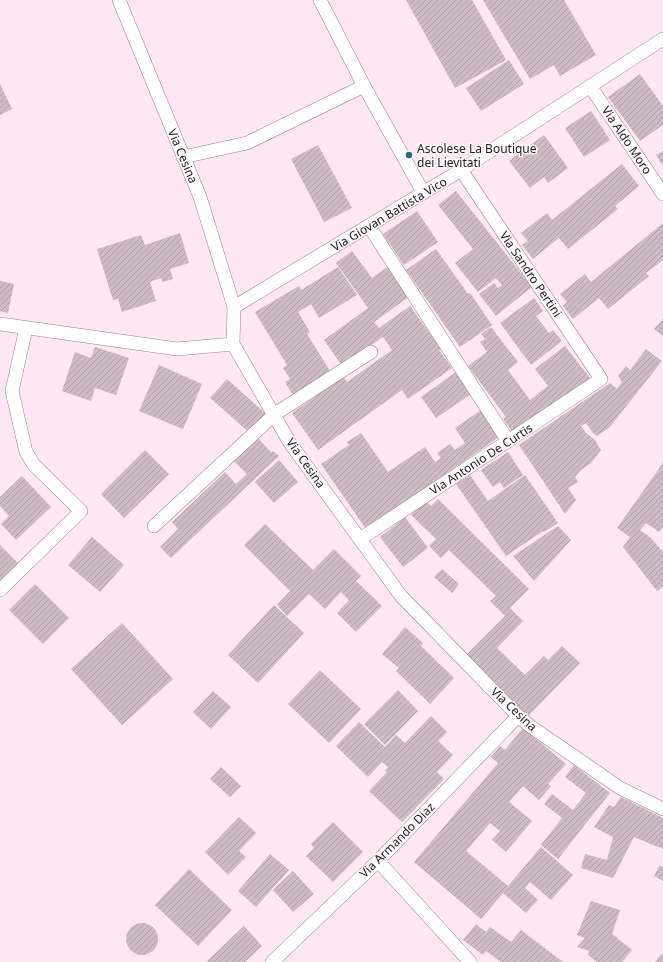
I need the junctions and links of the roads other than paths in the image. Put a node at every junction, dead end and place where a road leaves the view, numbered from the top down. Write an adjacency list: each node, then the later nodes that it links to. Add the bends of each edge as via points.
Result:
1 (119, 0): 6 (street, Via Cesina)
2 (320, 0): 4 (street)
3 (663, 39): 5 (street, Via Giovan Battista Vico)
4 (364, 86): 6 (street, via 247,143); 8 (street)
5 (590, 86): 7 (street, Via Giovan Battista Vico); 9 (street, Via Aldo Moro)
6 (183, 157): 11 (street, Via Cesina, via 200,197)
7 (461, 170): 8 (street, Via Giovan Battista Vico); 16 (street, Via Sandro Pertini)
8 (423, 192): 10 (street, Via Giovan Battista Vico)
9 (663, 194)
10 (369, 226): 11 (street, Via Giovan Battista Vico); 18 (street)
11 (234, 307): 14 (street, Via Cesina)
12 (0, 324): 13 (street)
13 (26, 328): 14 (street, via 177,349); 21 (street, via 12,391 26,452 34,465 82,511)
14 (233, 344): 17 (street, Via Cesina)
15 (371, 352): 17 (street)
16 (601, 379): 18 (street, Via Antonio De Curtis)
17 (275, 414): 19 (street); 20 (street, Via Cesina, via 290,443)
18 (508, 441): 20 (street, Via Antonio De Curtis)
19 (154, 526)
20 (360, 539): 22 (street, Via Cesina, via 401,596)
21 (0, 590)
22 (518, 716): 23 (street, Via Cesina, via 620,788); 24 (street, Via Armando Diaz)
23 (663, 809)
24 (378, 861): 25 (street, Via Armando Diaz); 26 (street)
25 (272, 962)
26 (470, 962)

